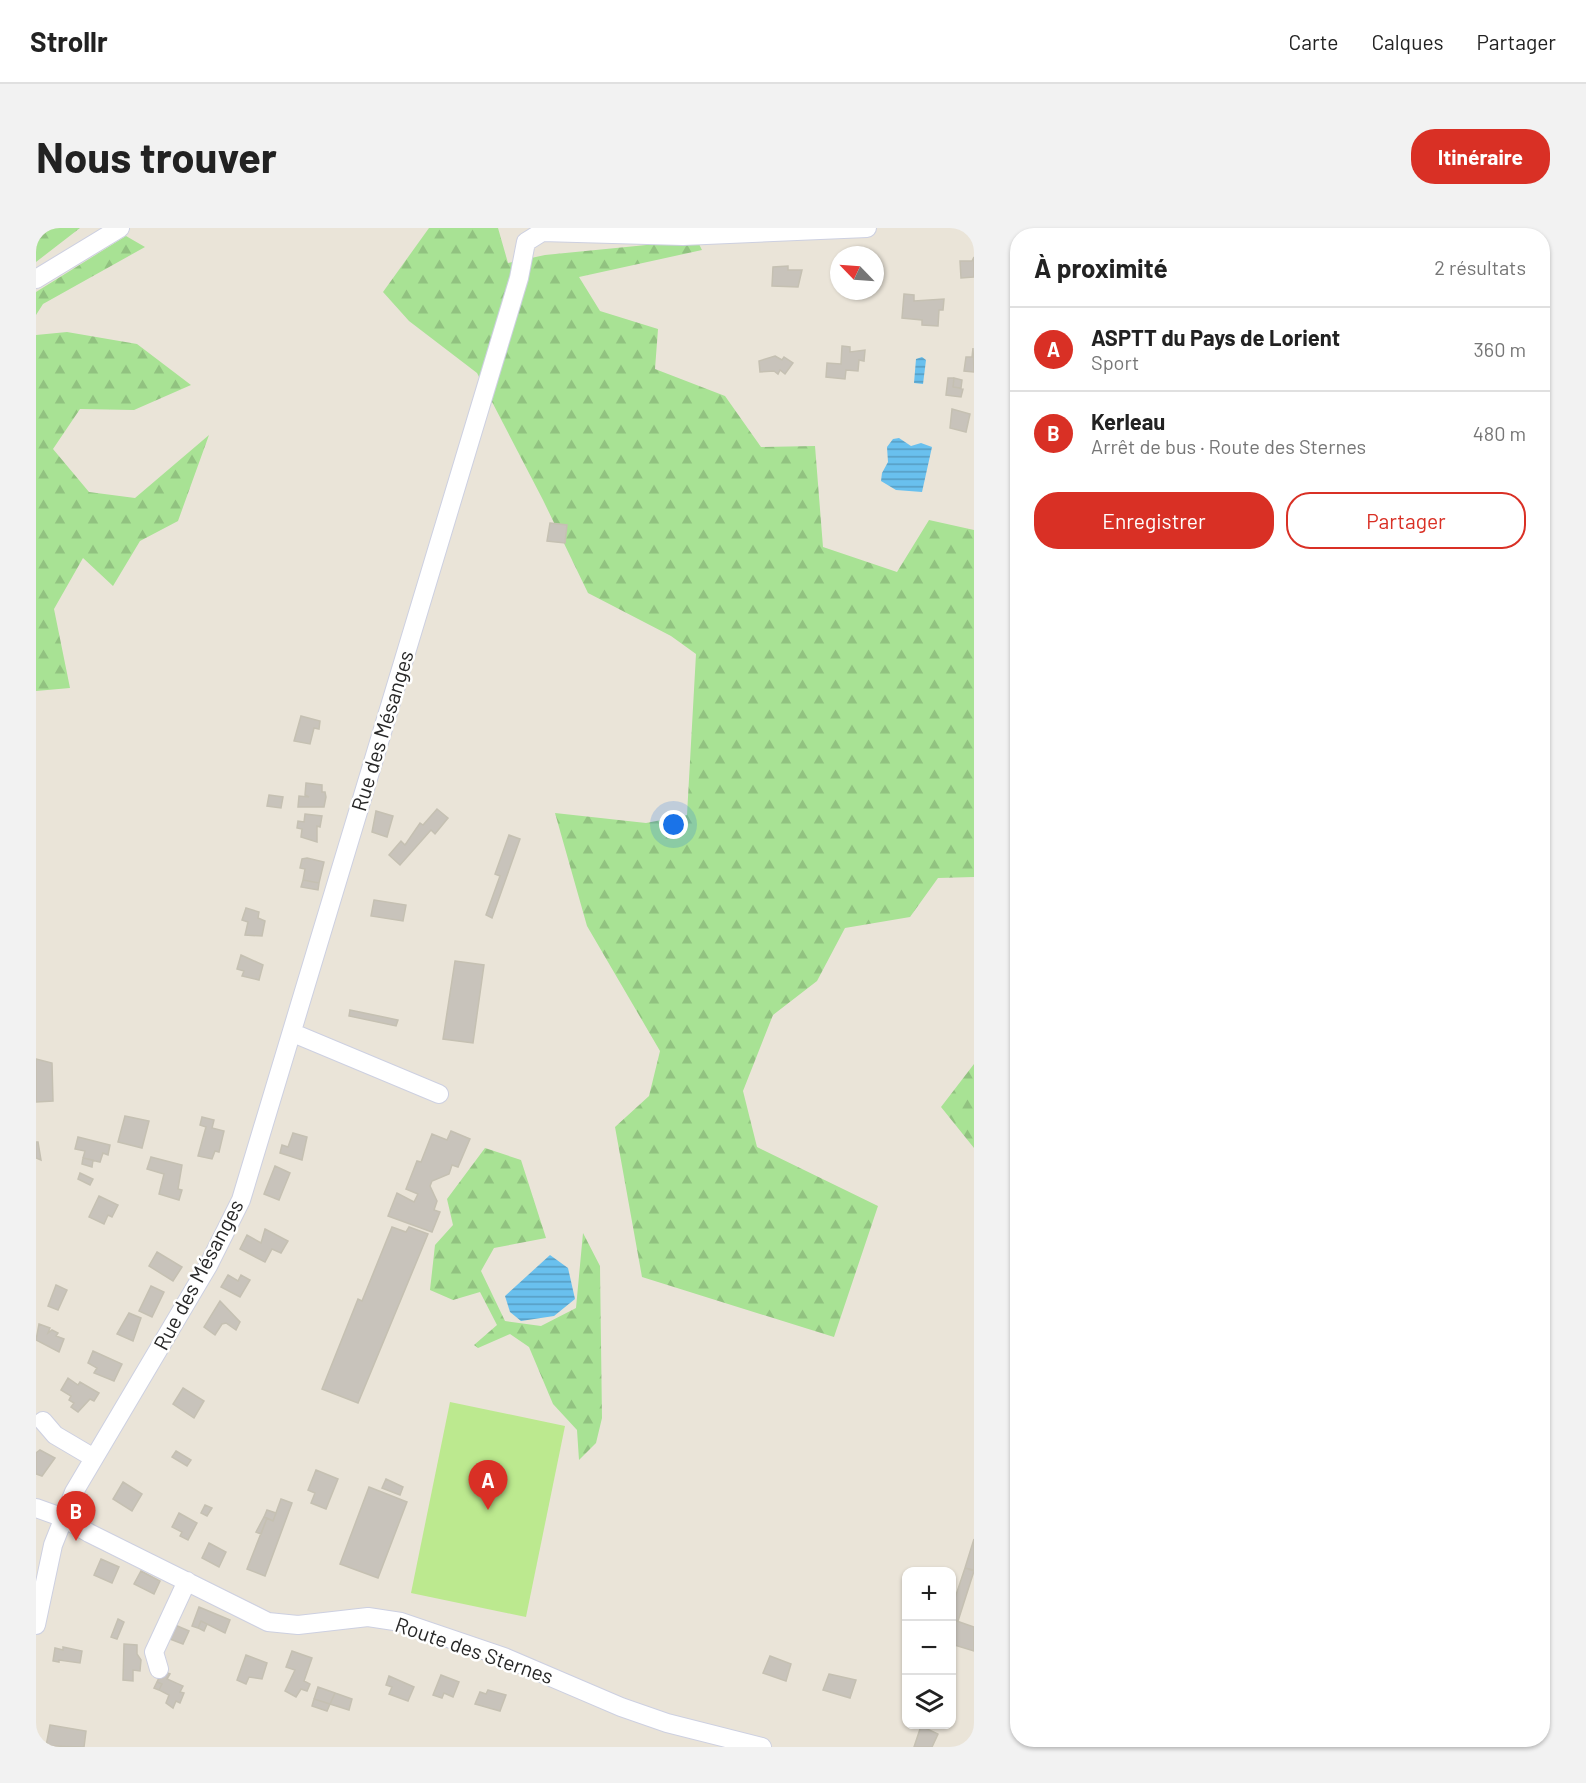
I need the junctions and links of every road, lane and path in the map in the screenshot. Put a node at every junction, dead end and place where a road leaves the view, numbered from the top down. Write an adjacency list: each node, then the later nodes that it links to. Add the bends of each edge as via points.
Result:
1 (120, 228): 3 (street)
2 (867, 228): 4 (street, Rue des Mésanges, via 683,236 542,232 526,242 519,278)
3 (36, 279)
4 (293, 1033): 5 (street); 7 (street, Rue des Mésanges, via 241,1200 227,1230)
5 (439, 1094)
6 (43, 1421): 7 (street, via 55,1435)
7 (94, 1458): 9 (street, Rue des Mésanges)
8 (36, 1508): 9 (street, Route des Sternes)
9 (64, 1518): 10 (street, Route des Sternes); 11 (street, Rue des Mésanges, via 53,1545)
10 (187, 1581): 12 (street, via 154,1652); 13 (street, Route des Sternes, via 268,1622 298,1625 368,1617 401,1622 504,1657 621,1707)
11 (36, 1625)
12 (159, 1669)
13 (757, 1746)

